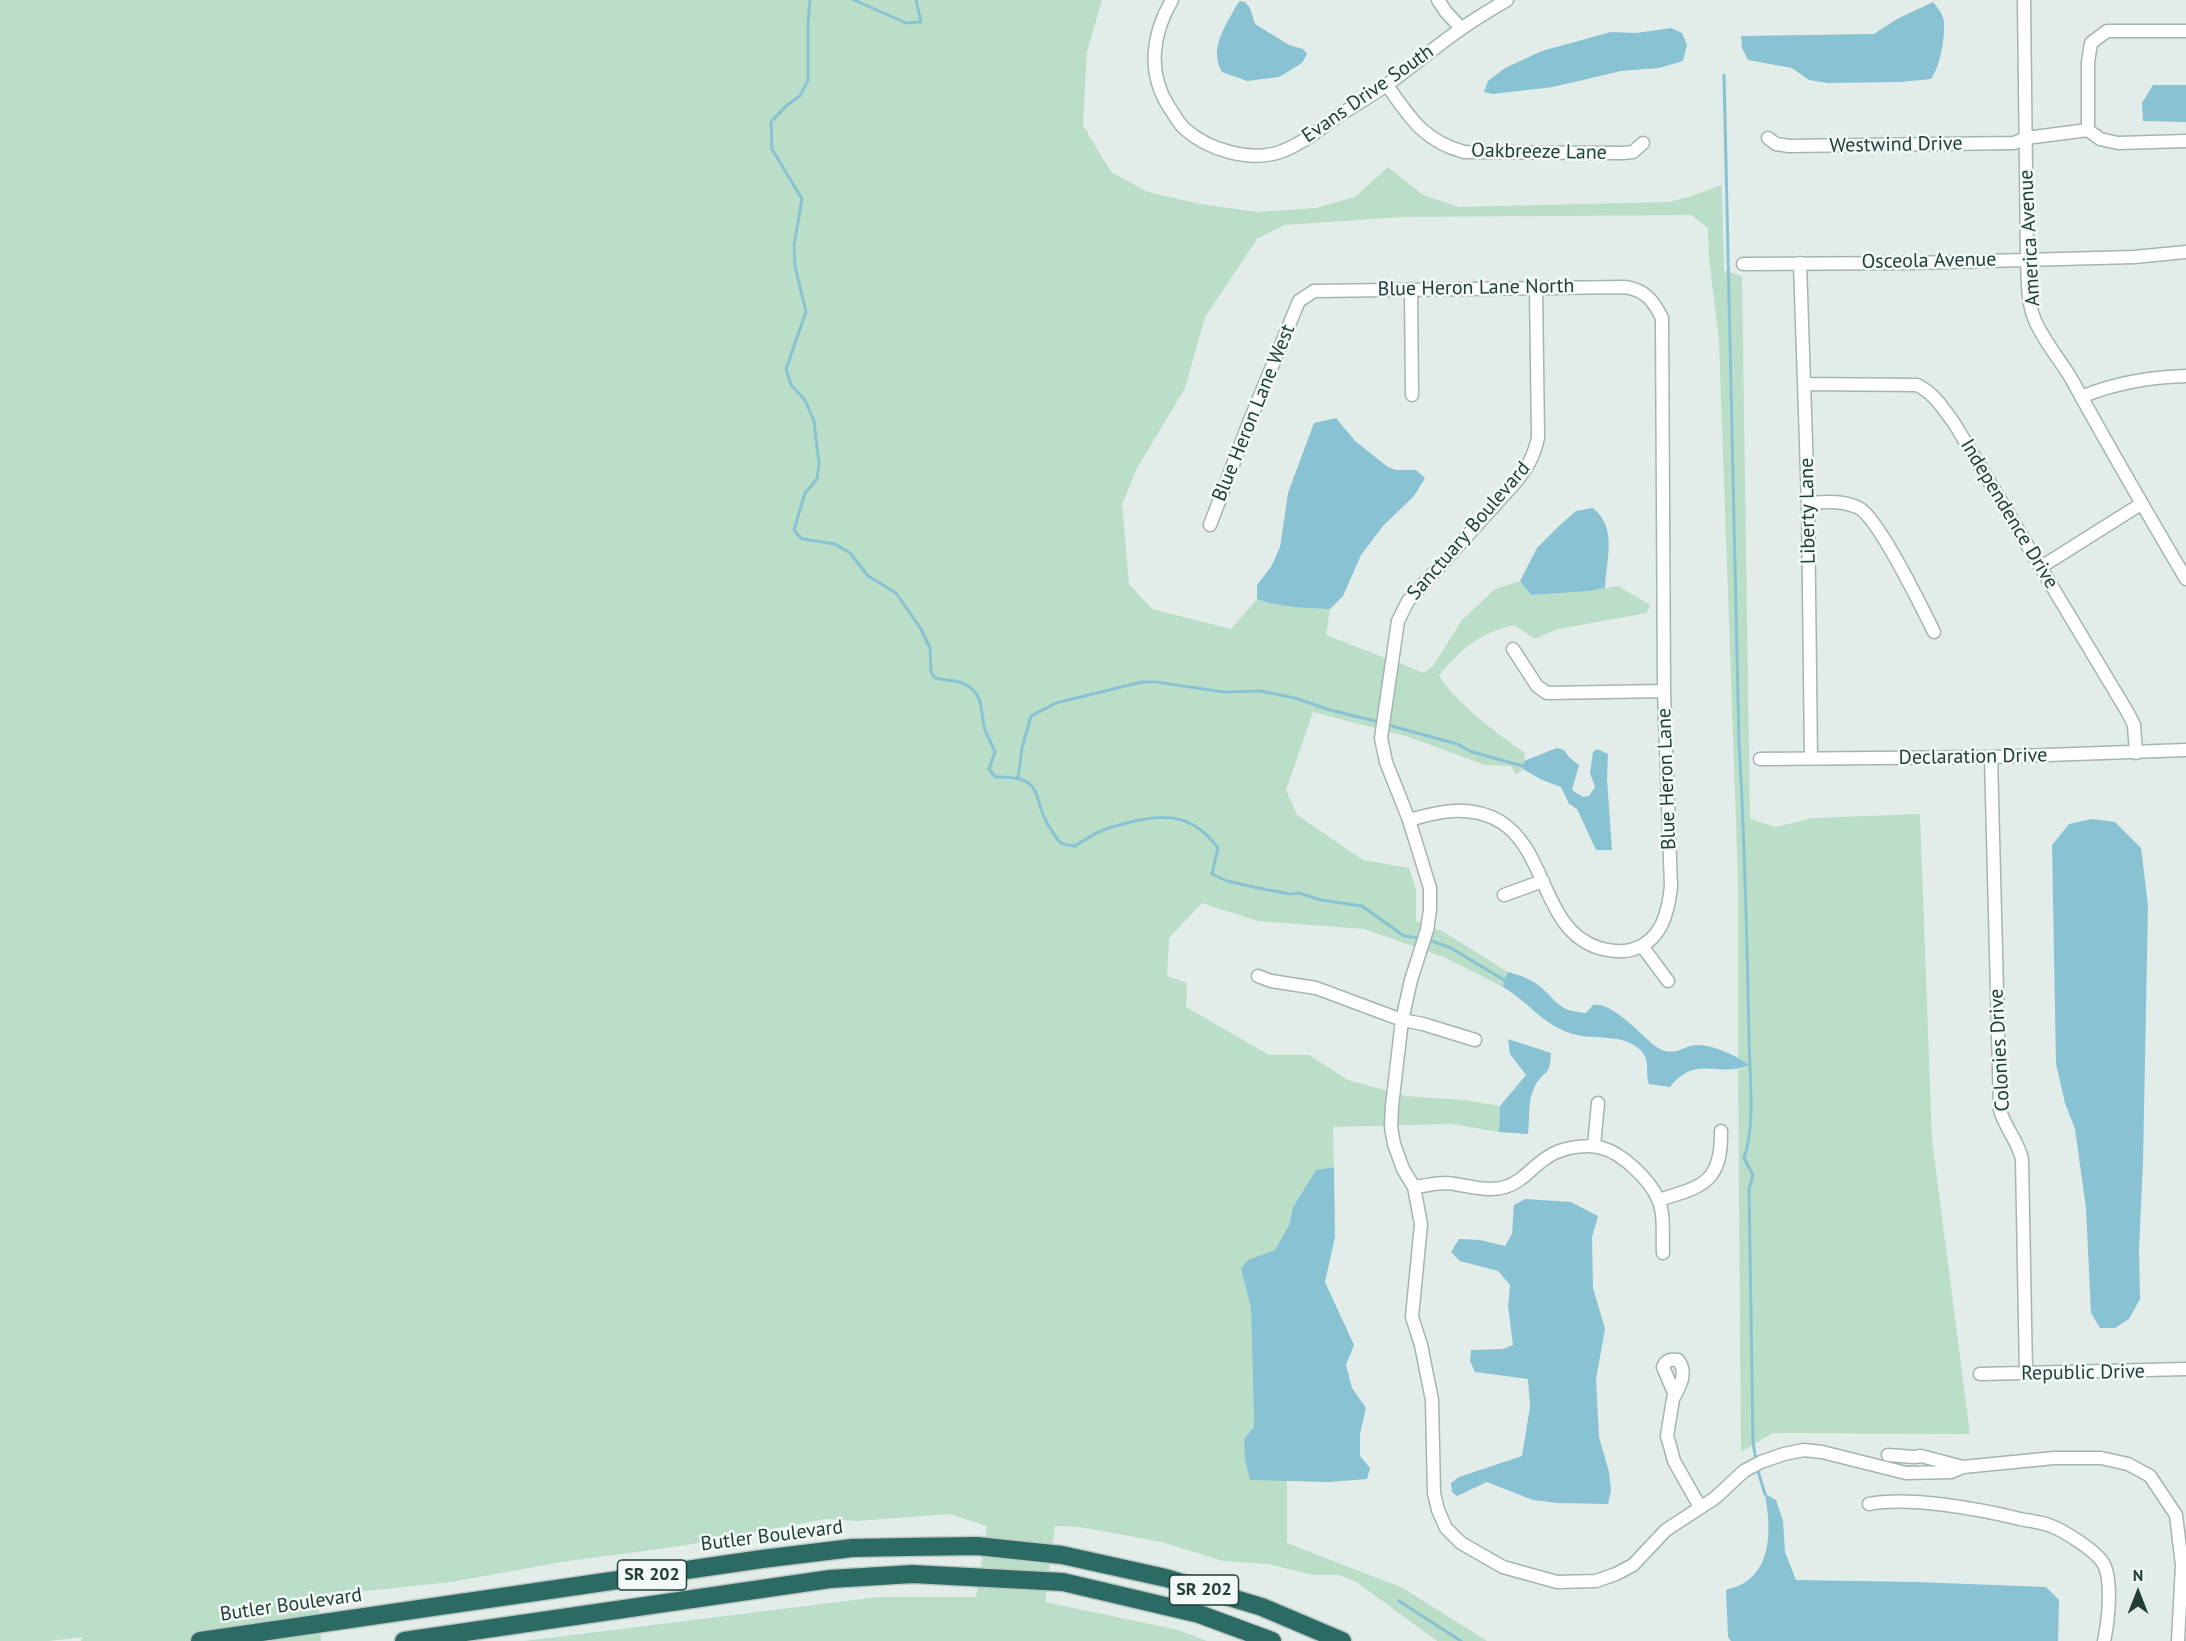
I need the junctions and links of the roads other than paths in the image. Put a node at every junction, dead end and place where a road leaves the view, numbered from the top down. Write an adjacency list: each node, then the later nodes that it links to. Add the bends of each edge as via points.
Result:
1 (1172, 0): 7 (street, Evans Drive South, via 1153,49 1161,95 1185,129 1216,147 1246,154 1278,152 1317,133)
2 (1438, 0): 5 (street)
3 (1508, 0): 5 (street, Evans Drive South)
4 (2024, 0): 10 (street, America Avenue)
5 (1461, 28): 7 (street, Evans Drive South)
6 (2186, 30): 8 (street, via 2107,31 2091,43)
7 (1387, 85): 12 (street, Oakbreeze Lane, via 1418,127 1442,144 1464,152 1623,153 1633,152)
8 (2088, 130): 10 (street, Westwind Drive); 11 (street, via 2118,142)
9 (1768, 138): 10 (street, Westwind Drive, via 1789,146 2014,143)
10 (2026, 138): 14 (street, America Avenue)
11 (2186, 141)
12 (1643, 142)
13 (2186, 252): 14 (street, Osceola Avenue)
14 (2027, 259): 15 (street, Osceola Avenue); 24 (street, America Avenue, via 2034,317)
15 (1800, 263): 16 (street, Osceola Avenue); 22 (street, Liberty Lane)
16 (1743, 264)
17 (1536, 287): 18 (street, Blue Heron Lane North); 19 (street, Blue Heron Lane North, via 1624,287 1637,289); 38 (street, Sanctuary Boulevard, via 1539,438 1535,453 1514,484 1408,601 1398,621 1381,738)
18 (1411, 289): 20 (street, Blue Heron Lane North, via 1314,291); 23 (street)
19 (1651, 300): 32 (street, Blue Heron Lane, via 1662,318)
20 (1299, 301): 27 (street, Blue Heron Lane West)
21 (2185, 376): 24 (street, via 2138,380)
22 (1805, 384): 25 (street, Liberty Lane); 28 (street, Independence Drive, via 1904,384 1925,389 1954,423)
23 (1412, 395)
24 (2081, 397): 26 (street, America Avenue)
25 (1808, 502): 30 (street, via 1835,502 1862,510 1910,584); 37 (street, Liberty Lane)
26 (2141, 504): 28 (street); 29 (street, America Avenue)
27 (1210, 525)
28 (2041, 567): 34 (street, Independence Drive, via 2134,725)
29 (2186, 579)
30 (1934, 632)
31 (1513, 649): 32 (street, via 1537,686 1547,693)
32 (1665, 691): 41 (street, Blue Heron Lane, via 1671,887 1662,925)
33 (2186, 750): 34 (street, Declaration Drive)
34 (2136, 753): 35 (street, Declaration Drive)
35 (1991, 757): 37 (street, Declaration Drive); 54 (street, Colonies Drive, via 2000,1110 2022,1159)
36 (1760, 759): 37 (street, Declaration Drive)
37 (1811, 759)
38 (1408, 820): 39 (street, via 1459,810 1479,812 1502,823 1520,840); 44 (street, Sanctuary Boulevard, via 1430,888 1427,930)
39 (1543, 880): 40 (street); 41 (street, via 1559,916 1586,944 1626,952)
40 (1504, 895)
41 (1642, 946): 43 (street)
42 (1258, 976): 44 (street, via 1316,988)
43 (1668, 981)
44 (1402, 1020): 45 (street); 49 (street, Sanctuary Boulevard, via 1391,1127 1403,1169)
45 (1475, 1040)
46 (1598, 1103): 48 (street)
47 (1721, 1131): 50 (street, via 1721,1148 1709,1179 1695,1189)
48 (1594, 1146): 49 (street, via 1554,1152 1506,1187 1445,1183); 50 (street, via 1617,1155 1646,1179)
49 (1414, 1187): 59 (street, Sanctuary Boulevard, via 1421,1224 1412,1317 1432,1400 1434,1493 1446,1528 1468,1548 1503,1568 1557,1582 1596,1581 1633,1565 1666,1530)
50 (1659, 1200): 51 (street)
51 (1663, 1253)
52 (2186, 1370): 54 (street, Republic Drive)
53 (1980, 1374): 54 (street, Republic Drive)
54 (2026, 1374)
55 (1675, 1395): 59 (street, via 1667,1436 1674,1461)
56 (1869, 1464): 57 (street, Sanctuary Boulevard, via 1916,1473 1951,1472); 57 (street, Sanctuary Boulevard, via 1888,1455 1922,1456); 59 (street, Sanctuary Boulevard, via 1822,1452 1784,1454 1744,1471)
57 (1963, 1467): 65 (street, Sanctuary Boulevard, via 2054,1458 2101,1458 2128,1464 2150,1476 2176,1515 2182,1565)
58 (1869, 1504): 64 (street, via 1885,1501 1945,1505 2052,1526 2102,1561 2108,1574)
59 (1700, 1507)
60 (200, 1641): 63 (highway, Butler Boulevard / SR 202, via 762,1559 852,1548 977,1546 1062,1555 1166,1578 1251,1604)
61 (404, 1641): 62 (highway, SR 202, via 830,1579 914,1574 1063,1582 1199,1614)
62 (1272, 1641)
63 (1341, 1641)
64 (2104, 1641)
65 (2178, 1641)

